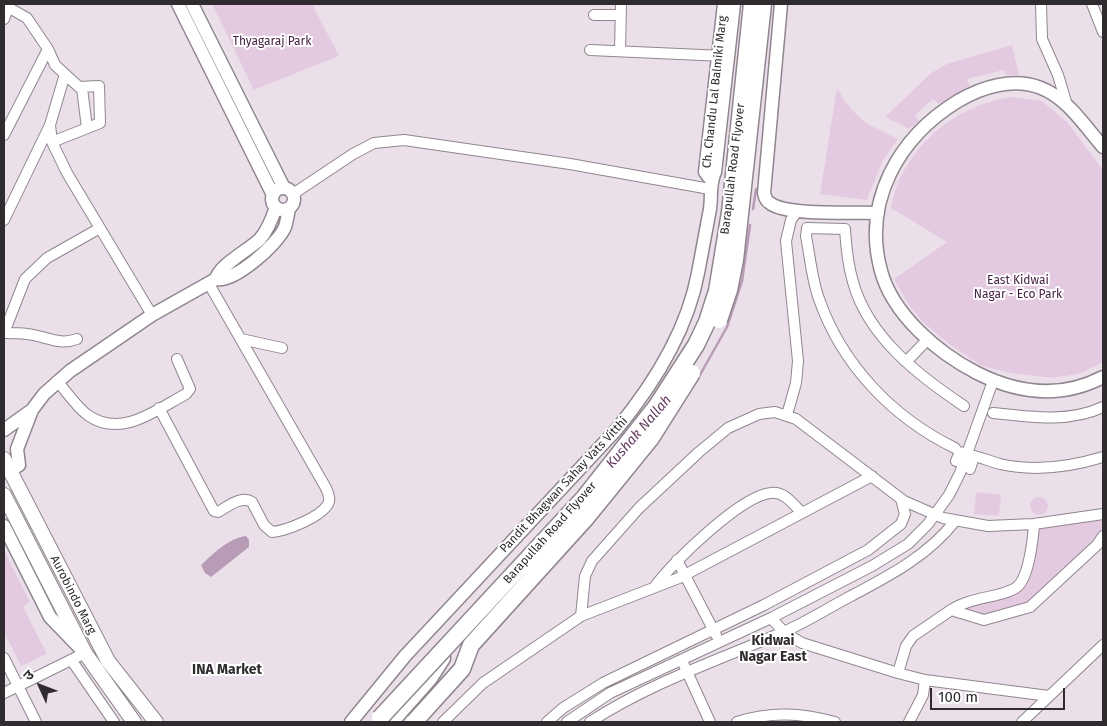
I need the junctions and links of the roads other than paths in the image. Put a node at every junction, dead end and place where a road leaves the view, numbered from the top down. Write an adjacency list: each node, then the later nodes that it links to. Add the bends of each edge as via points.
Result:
1 (178, 4): 31 (street)
2 (192, 4): 29 (street)
3 (620, 4): 13 (street)
4 (724, 4): 19 (street, Ch. Chandu Lal Balmiki Marg)
5 (734, 4): 19 (street, Ch. Chandu Lal Balmiki Marg)
6 (752, 4): 77 (highway, Barapullah Road Flyover, bridge, via 730,212 717,291 707,322 682,368 614,461 584,498)
7 (763, 4): 102 (highway, Barapullah Road Flyover, bridge, via 735,260 717,326 651,438 586,518 471,645 462,669)
8 (781, 4): 32 (street, via 764,193 775,206)
9 (1041, 4): 22 (street, via 1042,39)
10 (1092, 4): 15 (street)
11 (6, 7): 14 (street); 16 (street, via 27,18)
12 (594, 15): 13 (street)
13 (620, 15): 18 (street)
14 (4, 18)
15 (1103, 32)
16 (48, 49): 20 (street, via 55,65); 25 (street)
17 (590, 50): 18 (street)
18 (620, 51): 19 (street)
19 (724, 56): 28 (street, Ch. Chandu Lal Balmiki Marg, via 705,172)
20 (65, 74): 21 (street); 23 (street)
21 (81, 87): 24 (street); 24 (street, via 99,86 100,123)
22 (1067, 106): 27 (street); 33 (street, via 1053,94 1022,84 1001,84 966,97 929,121 898,155 885,184)
23 (50, 125): 26 (street); 30 (street)
24 (87, 128): 26 (street)
25 (4, 135)
26 (52, 142): 35 (street)
27 (1103, 147)
28 (710, 185): 29 (street, via 404,140 374,144); 99 (street, Pandit Bhagwan Sahay Vats Vitthi, via 710,206 698,276 688,308 669,354 644,394 585,464 392,670)
29 (288, 191): 31 (street, via 278,189); 31 (street, via 294,202)
30 (9, 198): 34 (street)
31 (280, 203): 36 (street, via 261,237)
32 (798, 210): 33 (street); 53 (street, via 791,220 786,242 798,361)
33 (878, 213): 41 (street, via 881,272 909,320)
34 (4, 220)
35 (100, 228): 37 (street); 38 (street, via 47,258 25,279)
36 (212, 281): 37 (street); 40 (street)
37 (152, 315): 46 (street)
38 (4, 333): 39 (street, via 28,334 58,342)
39 (77, 339)
40 (241, 339): 42 (street); 50 (street, via 326,488 329,500 318,514 272,532 248,499 214,511)
41 (928, 339): 44 (street); 47 (street, via 954,360)
42 (282, 348)
43 (177, 359): 50 (street, via 190,389)
44 (906, 362): 48 (street); 55 (street, via 885,341 866,313 853,284 845,228 807,228 819,299 834,332 855,364 875,390 907,419)
45 (1103, 377): 47 (street, via 1079,388 1048,393)
46 (57, 381): 50 (street, via 88,415 106,425 135,422); 51 (street)
47 (993, 381): 56 (street)
48 (964, 406)
49 (1103, 407): 52 (street, via 1073,416 1037,418)
50 (159, 408)
51 (32, 410): 54 (street); 59 (street)
52 (993, 413)
53 (788, 415): 61 (street); 75 (street, via 775,412 759,414 728,428 639,508 592,561 586,576)
54 (4, 430)
55 (955, 448)
56 (970, 455): 57 (street, via 1001,464 1045,468); 58 (street, via 960,452); 60 (street); 66 (street, via 949,496)
57 (1103, 457)
58 (956, 461)
59 (11, 465): 98 (main road, Aurobindo Marg, via 108,661)
60 (970, 469)
61 (872, 476): 63 (street); 64 (street)
62 (4, 495): 82 (main road, Aurobindo Marg)
63 (901, 499): 66 (street); 78 (street, via 906,514 901,524 882,540)
64 (802, 513): 71 (street, via 780,493 770,492 719,522); 72 (street)
65 (1103, 514): 68 (street)
66 (935, 515): 67 (street); 76 (street, via 908,544)
67 (955, 521): 68 (street, via 988,526); 79 (street, via 919,556)
68 (1034, 524): 74 (street, via 1025,575 1017,586 966,601)
69 (4, 526): 82 (street, via 50,617)
70 (1103, 536): 74 (street, via 1030,608 984,620)
71 (677, 560): 72 (street); 73 (street)
72 (685, 574): 73 (street); 78 (street)
73 (656, 586): 75 (street)
74 (951, 610): 88 (street, via 913,636 906,646)
75 (581, 616): 103 (street, via 483,683)
76 (771, 618): 79 (street); 80 (street)
77 (461, 630): 100 (highway, Barapullah Road Flyover, bridge); 101 (highway, bridge, via 429,678)
78 (713, 630): 80 (street); 104 (street, via 603,683)
79 (784, 632): 86 (street); 88 (street, via 802,642)
80 (721, 641): 84 (street)
81 (1103, 645): 94 (street)
82 (85, 653): 85 (street); 97 (main road, Aurobindo Marg)
83 (4, 658): 90 (street)
84 (681, 660): 86 (street); 105 (street, via 610,694)
85 (72, 661): 90 (street); 96 (street)
86 (687, 671): 106 (street, via 617,704); 107 (street)
87 (1066, 671): 94 (street, via 1052,685)
88 (898, 673): 89 (street)
89 (925, 680): 91 (street); 110 (street, via 923,695)
90 (18, 686): 93 (street); 95 (street)
91 (996, 689): 92 (street, via 995,695); 94 (street)
92 (969, 692)
93 (4, 693)
94 (1053, 693): 111 (street)
95 (36, 722)
96 (114, 722)
97 (134, 722)
98 (156, 722)
99 (351, 722)
100 (376, 722)
101 (390, 722)
102 (414, 722)
103 (443, 722)
104 (547, 722)
105 (566, 722)
106 (590, 722)
107 (710, 722)
108 (737, 722): 109 (street, via 778,713)
109 (835, 722)
110 (909, 722)
111 (1022, 722)

